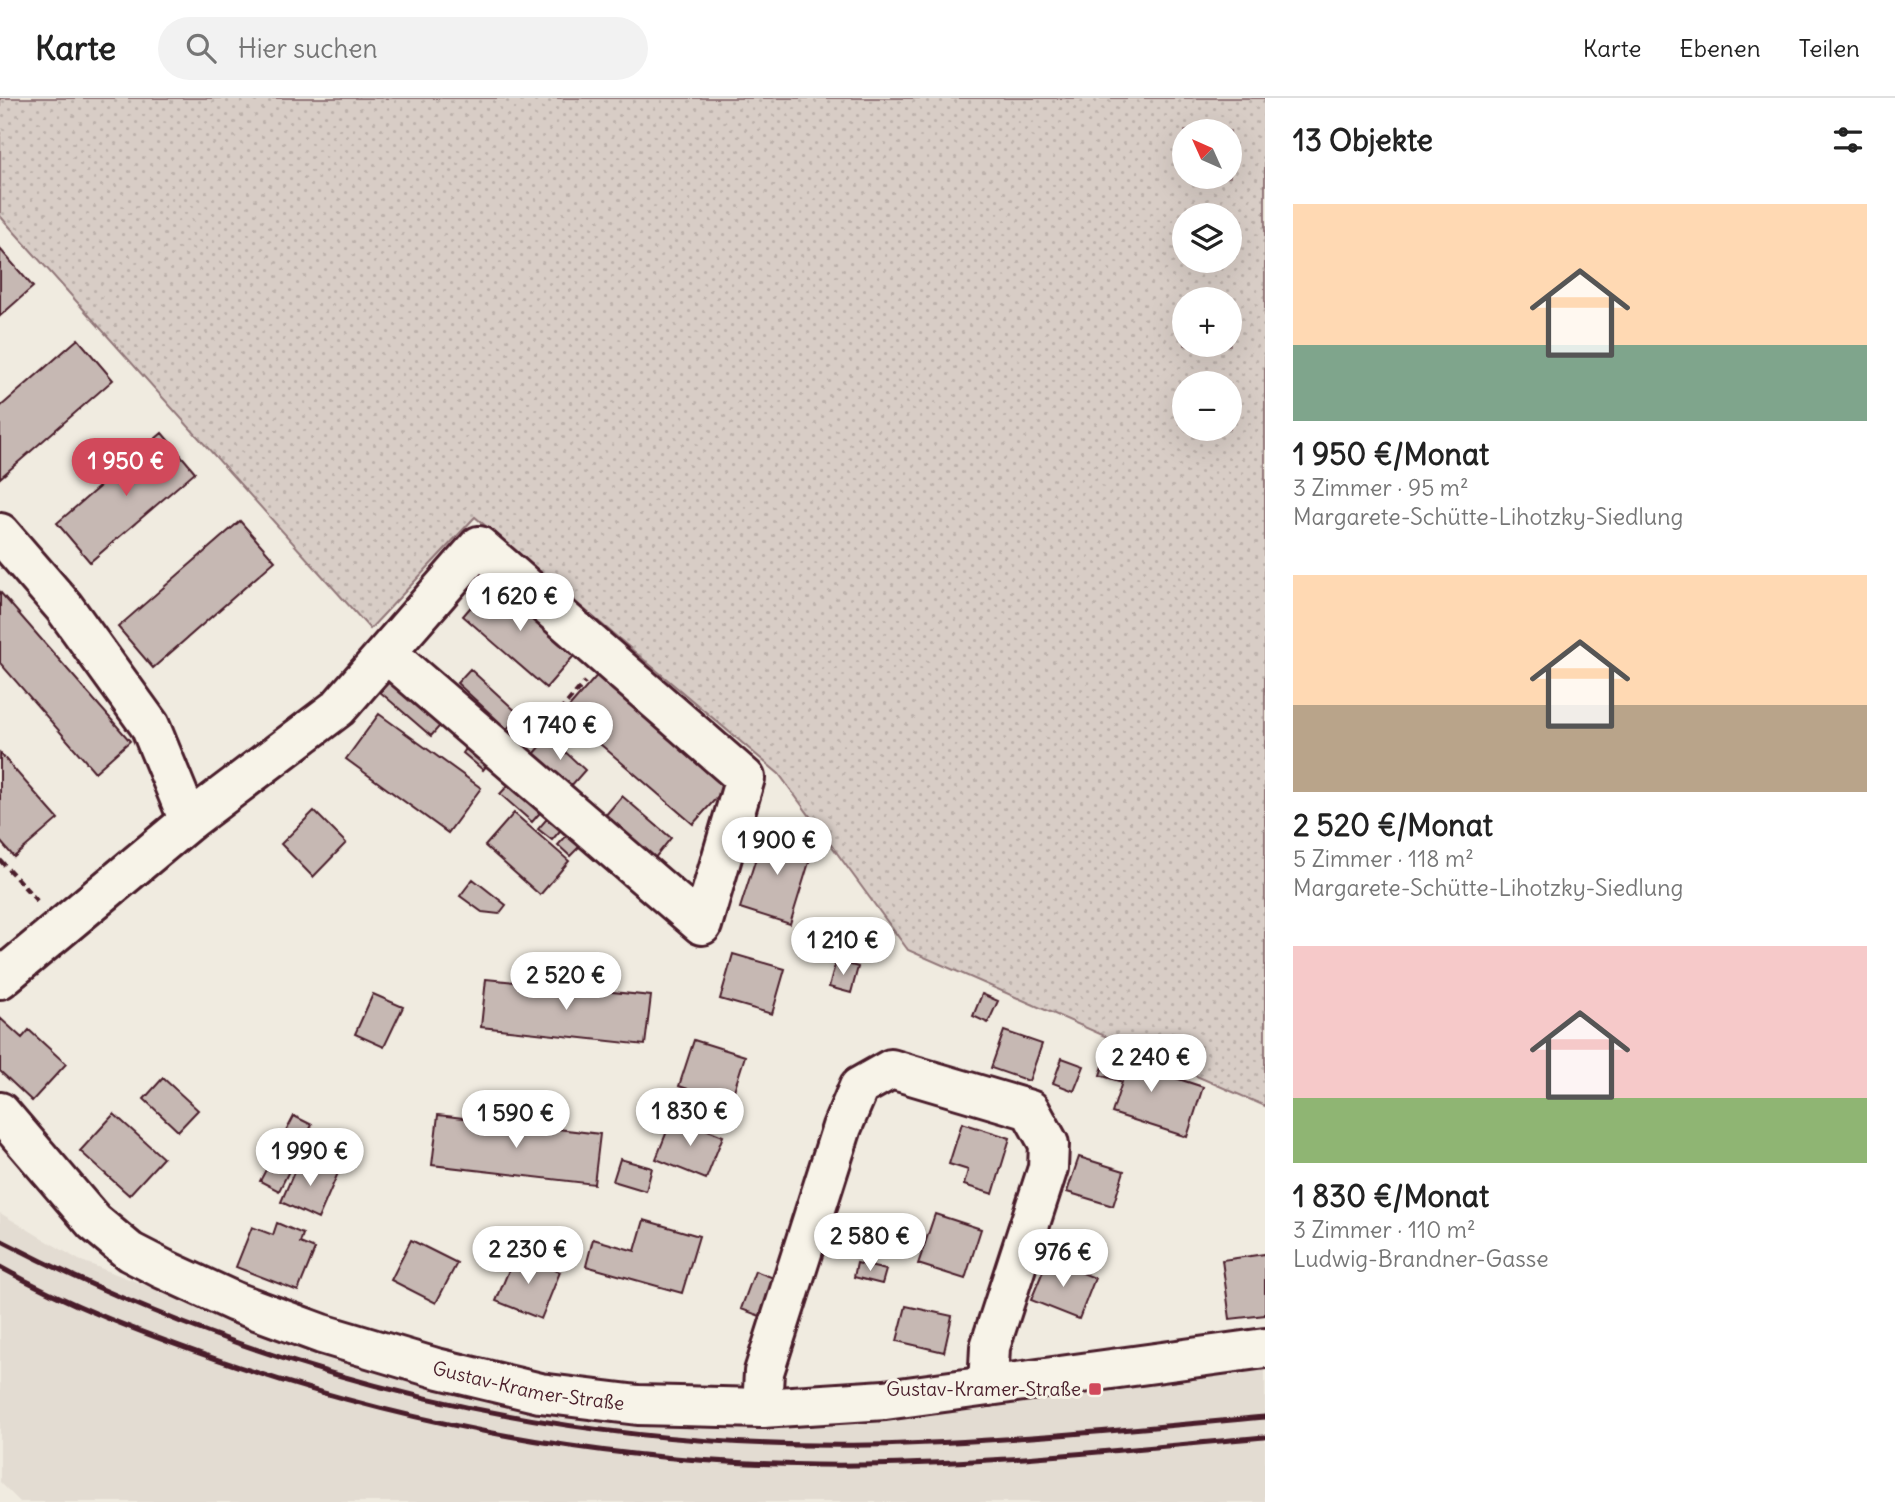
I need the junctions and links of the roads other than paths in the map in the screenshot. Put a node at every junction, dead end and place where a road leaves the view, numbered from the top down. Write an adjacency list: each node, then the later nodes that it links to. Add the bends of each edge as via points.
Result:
1 (0, 533): 3 (street, via 64,607 150,726)
2 (386, 653): 2 (street, via 479,546 745,778 702,925); 3 (street, via 338,708)
3 (189, 821): 4 (street)
4 (0, 979)
5 (0, 1112): 8 (street, Gustav-Kramer-Straße, via 94,1222 130,1252 235,1301 355,1344 540,1392 638,1405)
6 (1265, 1348): 7 (street, Gustav-Kramer-Straße)
7 (988, 1386): 8 (street, Gustav-Kramer-Straße, via 885,1400); 8 (street, via 990,1347 1048,1168 1049,1144 1030,1110 891,1069 859,1087 842,1128 764,1373)
8 (762, 1408)

